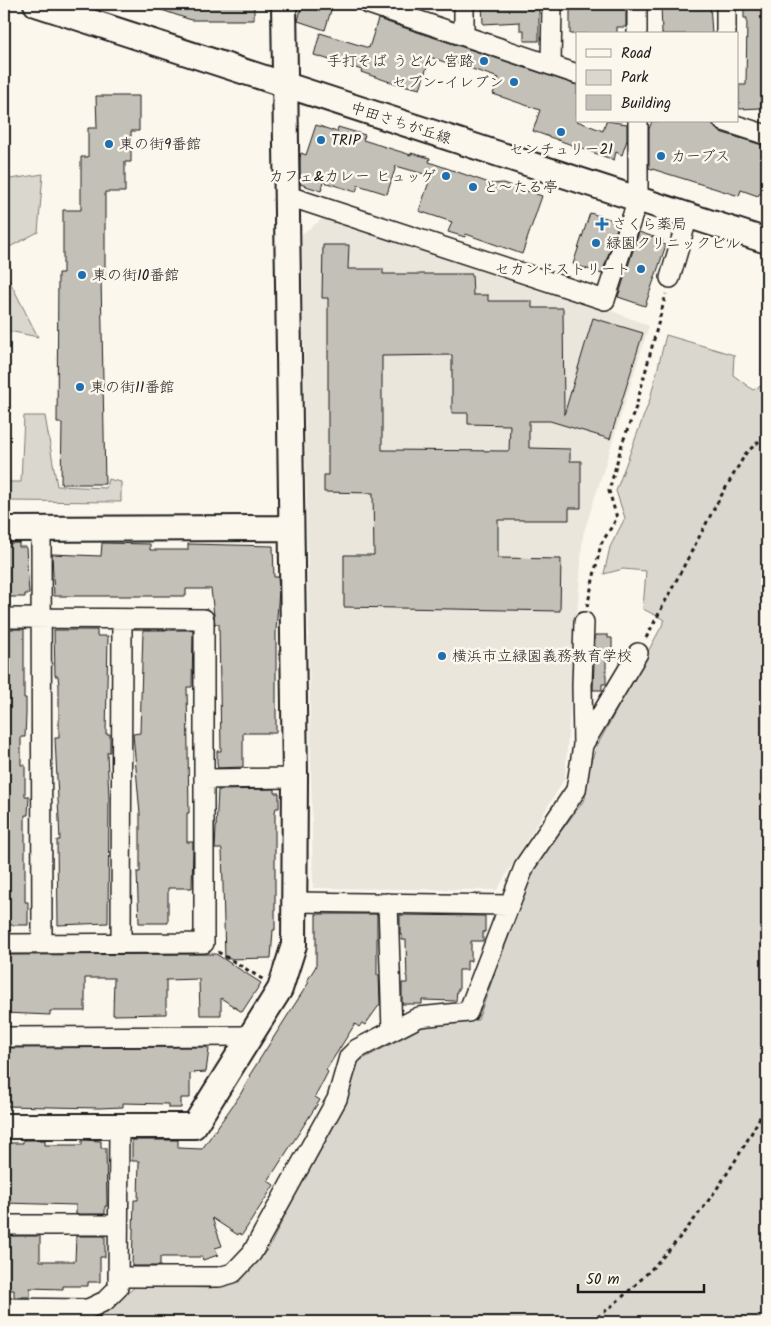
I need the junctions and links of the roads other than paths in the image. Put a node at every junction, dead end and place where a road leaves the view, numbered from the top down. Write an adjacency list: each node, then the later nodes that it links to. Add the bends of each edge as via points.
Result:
1 (36, 4): 13 (street, 中田さちが丘線)
2 (284, 4): 13 (street)
3 (464, 4): 10 (street)
4 (552, 4): 11 (street)
5 (637, 4): 8 (street)
6 (726, 4): 9 (street)
7 (374, 5): 10 (street)
8 (637, 32)
9 (726, 32)
10 (464, 36): 11 (street)
11 (551, 65): 12 (street)
12 (576, 74)
13 (284, 85): 17 (street); 18 (street, 中田さちが丘線)
14 (638, 122): 18 (street)
15 (727, 122): 16 (street)
16 (767, 135)
17 (286, 195): 18 (street, via 605,300); 22 (street)
18 (638, 199): 19 (street, 中田さちが丘線)
19 (688, 216): 20 (street, 中田さちが丘線); 21 (street)
20 (767, 241)
21 (668, 284)
22 (290, 528): 24 (street); 31 (street)
23 (4, 529): 24 (street)
24 (41, 529): 26 (street)
25 (4, 618): 26 (street)
26 (41, 618): 27 (street); 36 (street)
27 (122, 619): 32 (street, via 204,619); 37 (street)
28 (584, 622): 30 (street)
29 (638, 653): 30 (street)
30 (583, 745): 35 (street, via 576,790 525,865)
31 (295, 778): 32 (street); 33 (street)
32 (204, 779): 37 (street, via 204,943)
33 (296, 902): 34 (street); 40 (street, via 294,945 288,966 280,989)
34 (388, 903): 35 (street); 39 (street)
35 (509, 905): 39 (street, via 468,1012 420,1017)
36 (42, 943): 37 (street); 38 (street)
37 (121, 943)
38 (4, 944)
39 (392, 1031): 46 (street, via 357,1049 349,1057 337,1099 252,1253 233,1273 219,1277)
40 (251, 1036): 41 (street); 43 (street, via 194,1126)
41 (4, 1037)
42 (4, 1126): 43 (street)
43 (119, 1126): 45 (street)
44 (4, 1225): 45 (street)
45 (118, 1225): 46 (street)
46 (118, 1277): 48 (street, via 118,1288)
47 (4, 1308): 48 (street)
48 (86, 1316)

